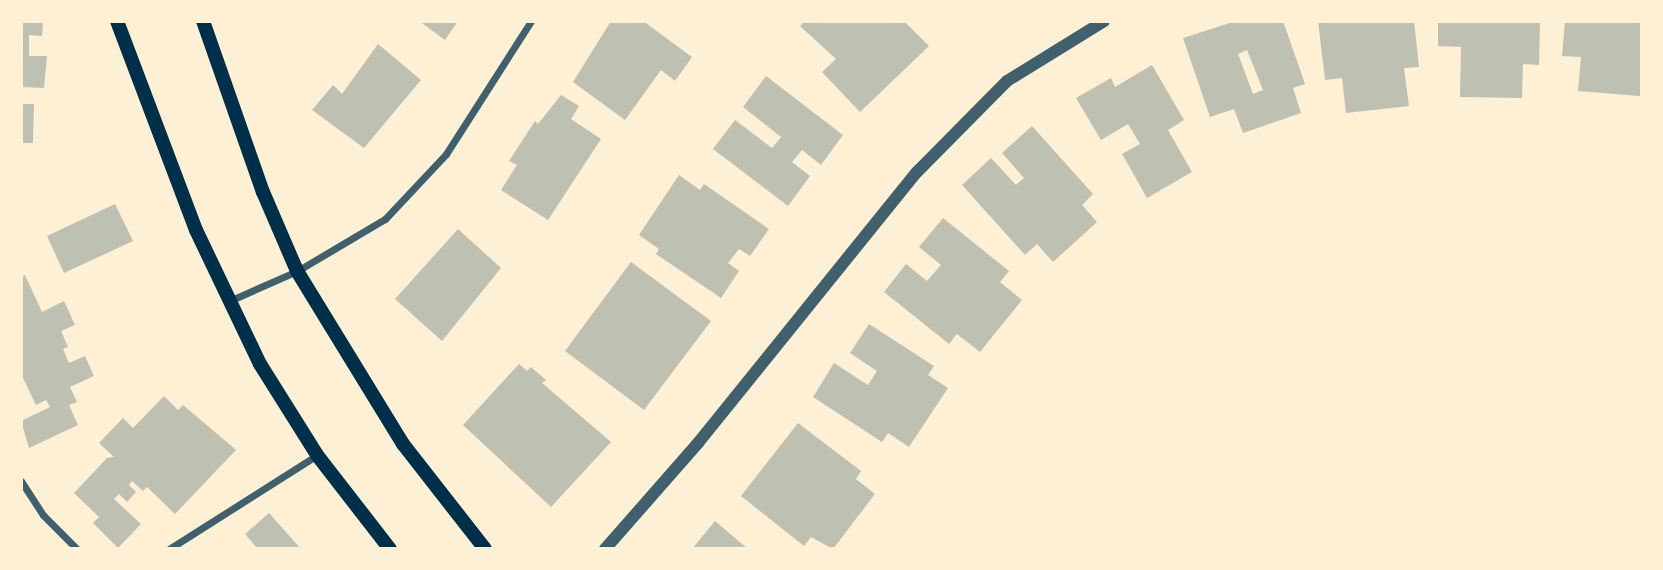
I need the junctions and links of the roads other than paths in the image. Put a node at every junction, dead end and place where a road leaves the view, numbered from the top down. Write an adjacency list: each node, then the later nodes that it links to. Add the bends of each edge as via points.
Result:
1 (117, 21): 6 (main road, via 195,230)
2 (203, 21): 5 (main road, via 262,192)
3 (531, 21): 5 (street, via 446,154 385,219)
4 (1104, 21): 13 (street, via 1007,81 917,172 698,443)
5 (297, 271): 6 (street); 12 (main road, via 403,444)
6 (228, 301): 7 (main road, via 288,413)
7 (317, 454): 10 (street); 11 (main road)
8 (21, 481): 9 (street, via 43,515)
9 (77, 549)
10 (169, 549)
11 (390, 549)
12 (485, 549)
13 (606, 549)

